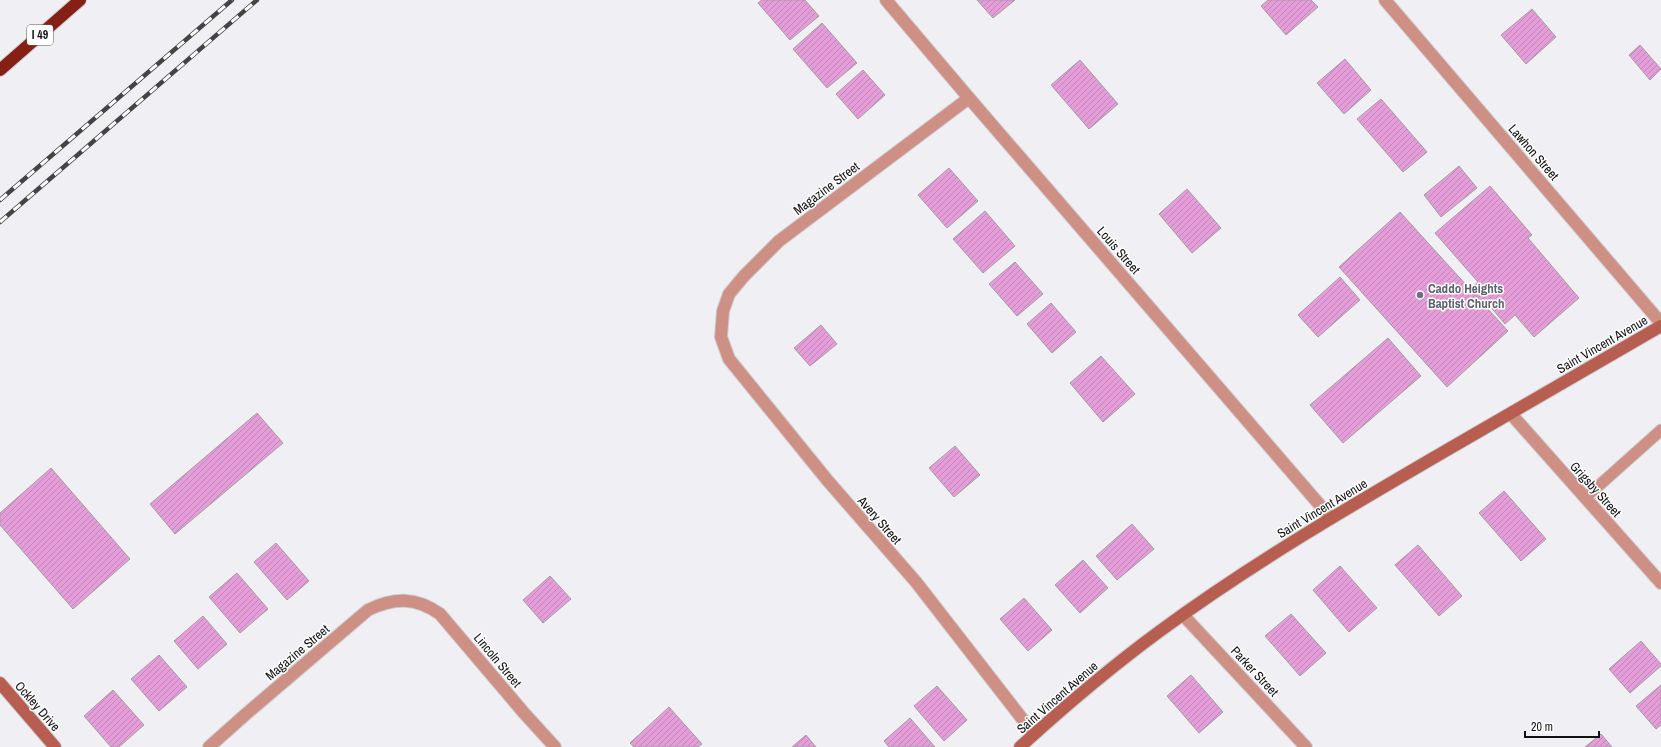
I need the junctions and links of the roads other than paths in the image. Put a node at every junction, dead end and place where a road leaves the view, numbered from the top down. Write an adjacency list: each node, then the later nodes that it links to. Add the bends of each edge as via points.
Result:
1 (80, 0): 4 (highway, I 49)
2 (886, 0): 5 (street, Louis Street)
3 (1385, 0): 7 (street, Lawhon Street)
4 (0, 70)
5 (969, 98): 6 (street, Magazine Street, via 779,241 729,294); 12 (street, Louis Street)
6 (722, 318): 17 (street, Avery Street, via 721,337 729,359 828,481 916,582)
7 (1661, 323)
8 (1661, 326): 9 (street, Saint Vincent Avenue)
9 (1511, 414): 11 (street, Grigsby Street); 12 (street, Saint Vincent Avenue)
10 (1661, 430): 11 (lane)
11 (1585, 498): 13 (street, Grigsby Street)
12 (1331, 518): 15 (street, Saint Vincent Avenue, via 1254,566)
13 (1661, 583)
14 (413, 601): 19 (street, Magazine Street, via 392,601 368,610); 20 (street, Lincoln Street, via 430,607 449,623)
15 (1183, 615): 17 (street, Saint Vincent Avenue, via 1109,670); 22 (street, Parker Street)
16 (0, 683): 18 (street, Ockley Drive)
17 (1034, 734): 21 (street, Saint Vincent Avenue)
18 (56, 747)
19 (209, 747)
20 (555, 747)
21 (1020, 747)
22 (1306, 747)

